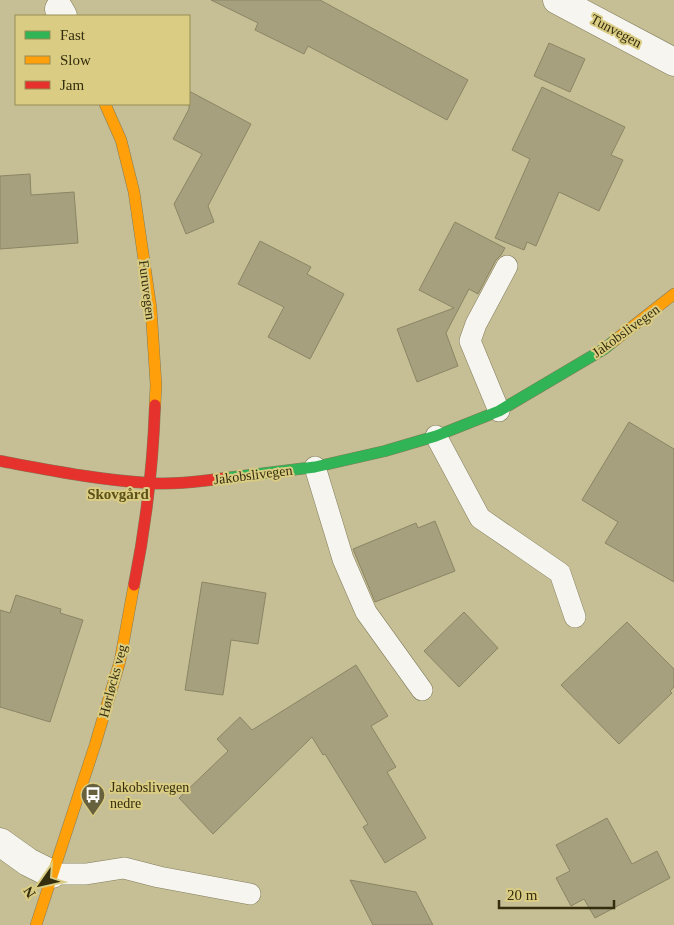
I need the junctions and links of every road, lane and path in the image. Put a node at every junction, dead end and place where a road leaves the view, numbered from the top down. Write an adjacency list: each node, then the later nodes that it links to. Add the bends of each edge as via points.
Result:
1 (557, 0): 2 (street, Tunvegen)
2 (674, 62)
3 (105, 105): 10 (street, Furuvegen, via 121,140 134,192 151,308 156,386)
4 (506, 266): 6 (lane, via 470,341)
5 (674, 294): 6 (street, Jakobslivegen, via 604,349)
6 (499, 411): 7 (street, Jakobslivegen)
7 (436, 436): 9 (street, Jakobslivegen); 11 (lane, via 480,518 560,574)
8 (0, 461): 10 (street, Jakobslivegen, via 74,474)
9 (315, 467): 10 (street, Jakobslivegen, via 195,482); 12 (lane, via 343,559 366,612)
10 (150, 482): 14 (street, Hørløcks veg, via 143,539 120,661)
11 (575, 617)
12 (422, 690)
13 (0, 842): 14 (street)
14 (52, 874): 15 (lane, via 86,874 124,868); 16 (street, Hørløcks veg)
15 (250, 894)
16 (36, 925)

